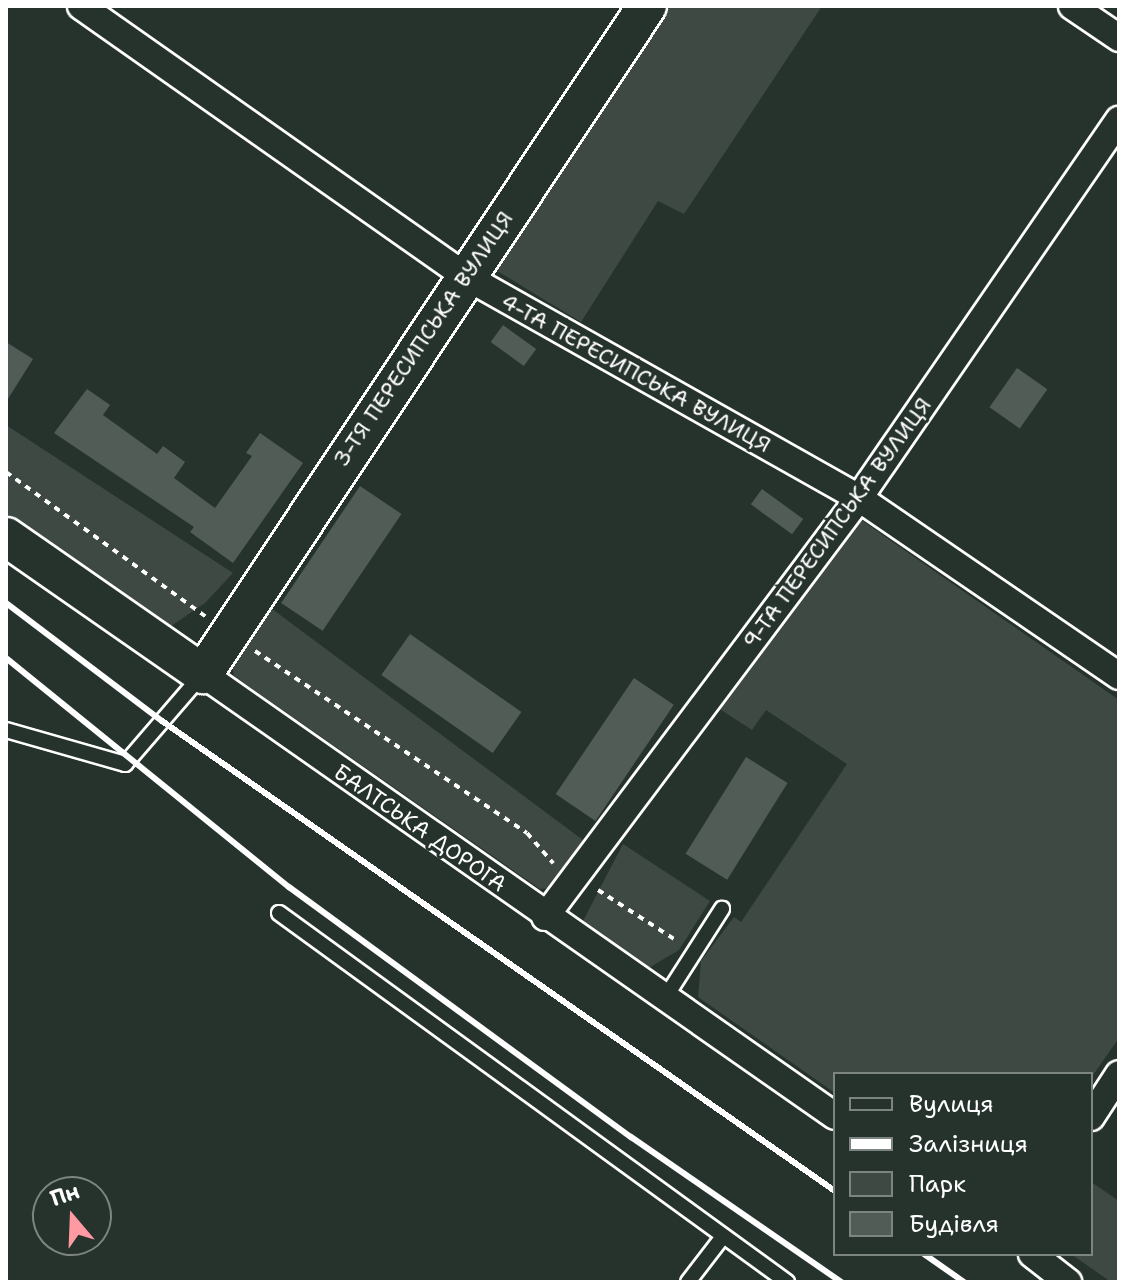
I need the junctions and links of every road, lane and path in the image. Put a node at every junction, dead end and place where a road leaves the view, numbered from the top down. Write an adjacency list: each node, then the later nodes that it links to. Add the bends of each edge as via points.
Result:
1 (81, 6): 6 (street, 4-ТА ПЕРЕСИПСЬКА ВУЛИЦЯ)
2 (647, 6): 6 (main road, 3-ТЯ ПЕРЕСИПСЬКА ВУЛИЦЯ)
3 (1072, 6): 4 (street)
4 (1119, 38)
5 (1119, 120): 8 (street, 9-ТА ПЕРЕСИПСЬКА ВУЛИЦЯ)
6 (465, 276): 8 (street, 4-ТА ПЕРЕСИПСЬКА ВУЛИЦЯ); 10 (main road, 3-ТЯ ПЕРЕСИПСЬКА ВУЛИЦЯ)
7 (6, 472): 10 (path)
8 (859, 498): 12 (street, 4-ТА ПЕРЕСИПСЬКА ВУЛИЦЯ); 14 (street, 9-ТА ПЕРЕСИПСЬКА ВУЛИЦЯ)
9 (6, 537): 11 (main road, БАЛТСЬКА ДОРОГА)
10 (229, 633): 11 (main road, 3-ТЯ ПЕРЕСИПСЬКА ВУЛИЦЯ); 14 (path, via 527,833 562,873)
11 (203, 674): 13 (lane, via 125,764); 17 (street, БАЛТСЬКА ДОРОГА)
12 (1119, 676)
13 (6, 730)
14 (575, 878): 17 (street, 9-ТА ПЕРЕСИПСЬКА ВУЛИЦЯ); 18 (path)
15 (722, 909): 18 (lane)
16 (279, 913): 23 (lane)
17 (545, 917): 19 (street, БАЛТСЬКА ДОРОГА)
18 (693, 951): 19 (lane)
19 (665, 998): 22 (street, БАЛТСЬКА ДОРОГА)
20 (1119, 1074): 21 (street)
21 (1093, 1114)
22 (833, 1115)
23 (721, 1239): 25 (lane); 26 (lane)
24 (1035, 1256): 27 (street)
25 (688, 1282)
26 (787, 1282)
27 (1068, 1282)

